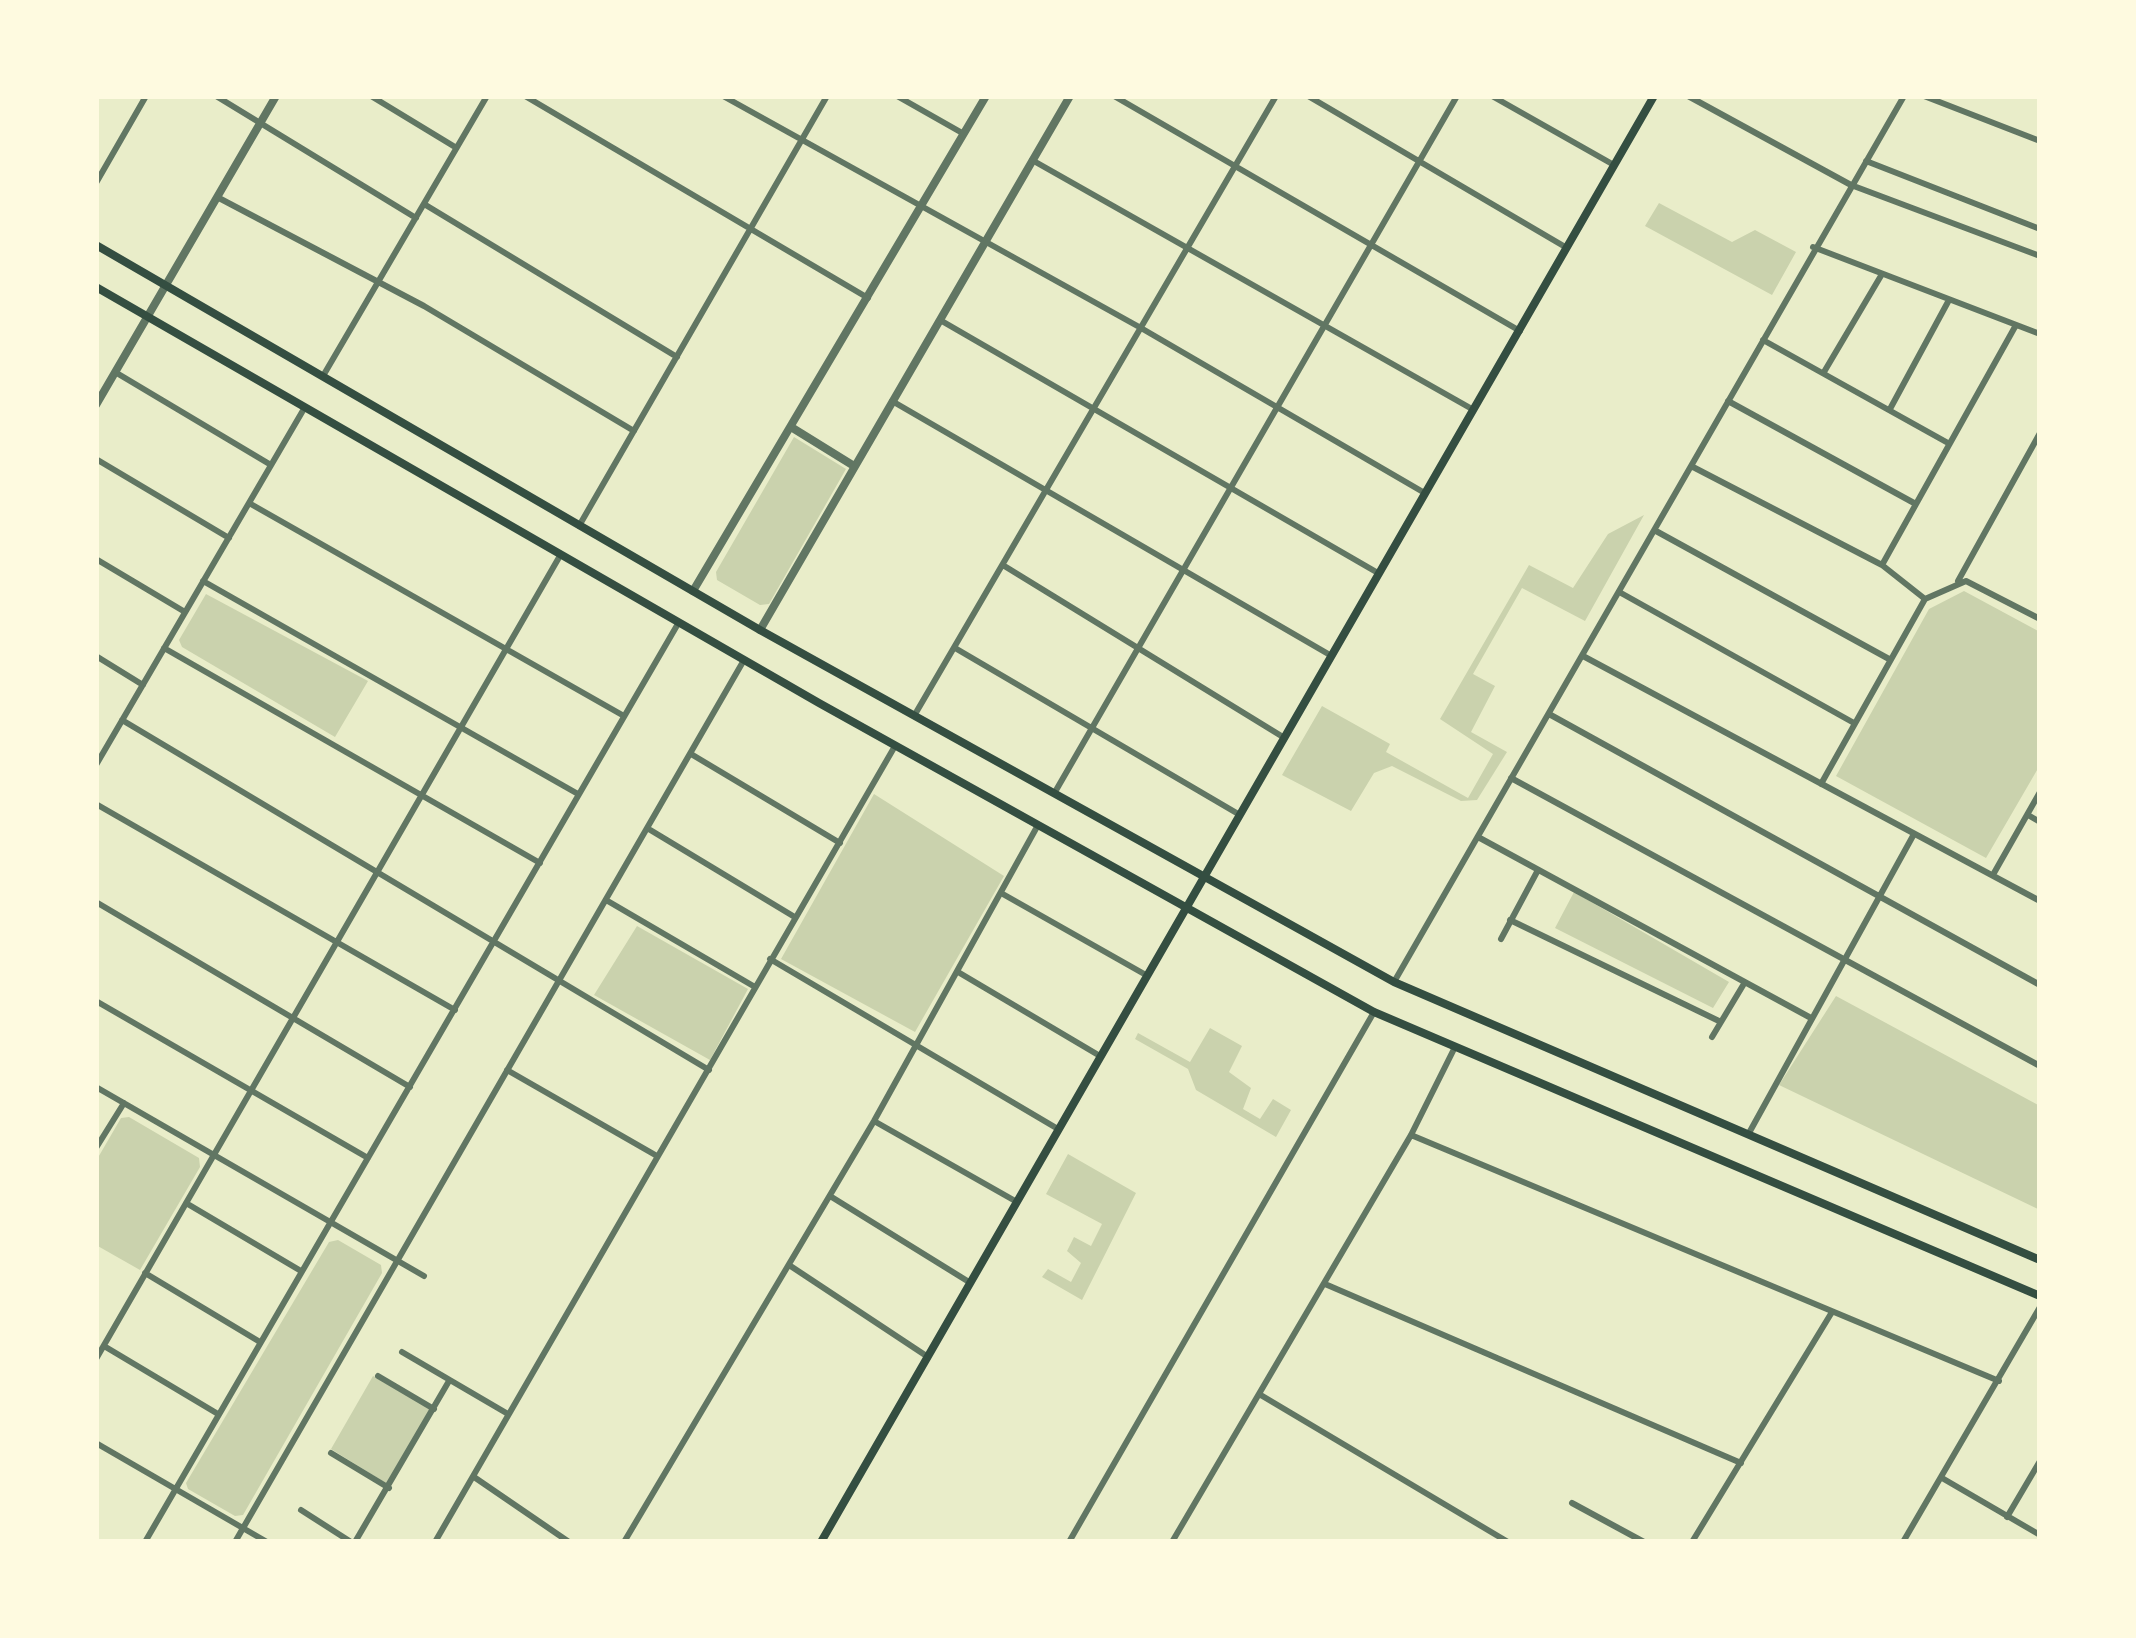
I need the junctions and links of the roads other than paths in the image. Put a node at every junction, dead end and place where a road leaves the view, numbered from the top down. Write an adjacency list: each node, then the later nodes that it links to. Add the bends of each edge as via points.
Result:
1 (146, 96): 31 (street)
2 (216, 96): 21 (street)
3 (276, 96): 21 (street)
4 (371, 96): 25 (street)
5 (487, 96): 25 (street)
6 (525, 96): 38 (street)
7 (723, 96): 23 (street)
8 (827, 96): 23 (street)
9 (897, 96): 22 (street)
10 (986, 96): 22 (street)
11 (1070, 96): 26 (street)
12 (1114, 96): 29 (street)
13 (1276, 96): 29 (street)
14 (1308, 96): 28 (street)
15 (1457, 96): 28 (street)
16 (1492, 96): 30 (street)
17 (1654, 96): 30 (main road)
18 (1688, 96): 32 (street)
19 (1904, 96): 27 (street)
20 (1924, 96): 24 (street)
21 (261, 123): 33 (street); 36 (street)
22 (964, 134): 35 (street)
23 (800, 141): 35 (street); 38 (street)
24 (2040, 141)
25 (456, 148): 34 (street)
26 (1032, 160): 39 (street); 42 (street)
27 (1866, 161): 32 (street); 37 (street)
28 (1418, 163): 40 (street); 44 (street)
29 (1235, 165): 40 (street); 42 (street)
30 (1614, 166): 44 (main road)
31 (96, 183)
32 (1851, 185): 43 (street); 45 (street)
33 (217, 197): 47 (street); 48 (street)
34 (424, 204): 36 (street); 60 (street)
35 (919, 208): 39 (street); 50 (street)
36 (416, 218): 48 (street)
37 (2040, 229)
38 (751, 231): 50 (street); 60 (street)
39 (986, 240): 53 (street); 56 (street)
40 (1372, 244): 55 (street); 57 (street)
41 (96, 245): 47 (main road)
42 (1188, 246): 55 (street); 56 (street)
43 (1814, 247): 46 (street); 59 (street)
44 (1567, 248): 57 (main road)
45 (2040, 256)
46 (1882, 274): 51 (street); 62 (street)
47 (164, 285): 52 (street); 63 (main road)
48 (376, 285): 63 (street); 73 (street)
49 (96, 287): 52 (main road)
50 (870, 299): 72 (street)
51 (1949, 300): 54 (street); 70 (street)
52 (147, 316): 61 (street); 67 (main road)
53 (940, 320): 65 (street); 71 (street)
54 (2016, 325): 58 (street); 75 (street)
55 (1325, 326): 68 (street); 69 (street)
56 (1142, 328): 68 (street); 71 (street)
57 (1520, 331): 69 (main road)
58 (2040, 334)
59 (1763, 340): 62 (street); 64 (street)
60 (677, 357): 73 (street)
61 (115, 372): 66 (street); 77 (street)
62 (1824, 372): 70 (street)
63 (323, 376): 85 (main road)
64 (1728, 400): 79 (street); 84 (street)
65 (892, 401): 78 (street); 80 (street)
66 (96, 405)
67 (305, 407): 77 (street); 88 (main road)
68 (1280, 407): 81 (street); 82 (street)
69 (1472, 409): 82 (main road)
70 (1889, 409): 75 (street)
71 (1092, 410): 80 (street); 81 (street)
72 (791, 427): 78 (street); 96 (street)
73 (634, 431): 85 (street)
74 (2040, 434): 95 (street)
75 (1950, 444): 84 (street)
76 (96, 459): 87 (street)
77 (271, 465): 83 (street)
78 (854, 466): 102 (street)
79 (1693, 467): 86 (street); 90 (street)
80 (1047, 488): 91 (street); 92 (street)
81 (1232, 489): 92 (street); 93 (street)
82 (1423, 493): 93 (main road)
83 (248, 503): 87 (street); 106 (street)
84 (1914, 503): 90 (street)
85 (580, 526): 96 (main road)
86 (1657, 531): 97 (street); 110 (street)
87 (229, 538): 94 (street)
88 (561, 554): 101 (main road); 106 (street)
89 (96, 559): 99 (street)
90 (1882, 565): 98 (street)
91 (1006, 567): 103 (street); 105 (street)
92 (1188, 568): 103 (street); 107 (street)
93 (1378, 573): 107 (main road)
94 (203, 580): 99 (street); 118 (street)
95 (1958, 580): 98 (street); 100 (street)
96 (693, 591): 102 (main road)
97 (1621, 593): 109 (street); 117 (street)
98 (1925, 599): 110 (street)
99 (185, 612): 104 (street)
100 (2040, 619)
101 (679, 622): 111 (main road); 114 (street)
102 (760, 630): 115 (main road)
103 (1141, 647): 119 (street); 120 (street)
104 (164, 648): 112 (street); 128 (street)
105 (955, 648): 115 (street); 119 (street)
106 (506, 649): 114 (street); 118 (street)
107 (1330, 655): 120 (main road)
108 (96, 656): 112 (street)
109 (1583, 656): 113 (street); 125 (street)
110 (1889, 659): 117 (street)
111 (744, 660): 121 (main road); 122 (street)
112 (143, 685): 116 (street)
113 (1549, 714): 124 (street); 145 (street)
114 (624, 716): 129 (street)
115 (914, 716): 126 (main road)
116 (122, 720): 123 (street); 140 (street)
117 (1854, 723): 125 (street)
118 (462, 727): 128 (street); 129 (street)
119 (1094, 728): 126 (street); 131 (street)
120 (1283, 737): 131 (main road)
121 (895, 746): 134 (main road); 138 (street)
122 (691, 754): 135 (street); 138 (street)
123 (98, 759)
124 (1511, 778): 137 (street); 155 (street)
125 (1821, 784): 136 (street)
126 (1055, 792): 143 (main road)
127 (2040, 792): 132 (street)
128 (423, 793): 139 (street); 140 (street)
129 (578, 794): 139 (street)
130 (96, 804): 154 (street)
131 (1240, 814): 143 (main road)
132 (2028, 815): 133 (street); 142 (street)
133 (2040, 822)
134 (1038, 825): 144 (street); 149 (main road)
135 (647, 828): 146 (street); 150 (street)
136 (1914, 834): 142 (street); 145 (street)
137 (1478, 837): 141 (street); 160 (street)
138 (840, 843): 150 (street)
139 (539, 863): 152 (street)
140 (379, 869): 152 (street); 154 (street)
141 (1538, 870): 151 (street); 161 (street)
142 (1994, 874): 147 (street)
143 (1203, 877): 149 (main road); 160 (main road)
144 (1001, 892): 157 (street); 158 (street)
145 (1878, 896): 155 (street); 162 (street)
146 (606, 900): 159 (street); 163 (street)
147 (2040, 901)
148 (96, 902): 167 (street)
149 (1186, 907): 158 (main road); 166 (main road)
150 (794, 916): 156 (street)
151 (1510, 920): 153 (street); 169 (street)
152 (496, 938): 159 (street); 165 (street)
153 (1501, 938)
154 (337, 943): 165 (street); 167 (street)
155 (1845, 957): 168 (street); 174 (street)
156 (770, 959): 163 (street); 171 (street)
157 (958, 972): 171 (street); 173 (street)
158 (1146, 975): 173 (main road)
159 (562, 978): 175 (street); 176 (street)
160 (1394, 982): 183 (main road)
161 (1745, 982): 168 (street); 169 (street)
162 (2040, 986)
163 (755, 988): 176 (street)
164 (96, 1001): 179 (street)
165 (455, 1010): 178 (street)
166 (1374, 1012): 172 (main road); 238 (street)
167 (293, 1018): 178 (street); 179 (street)
168 (1811, 1018): 183 (street)
169 (1721, 1022): 170 (street)
170 (1712, 1037)
171 (915, 1045): 181 (street); 182 (street)
172 (1454, 1049): 184 (street); 201 (main road)
173 (1100, 1056): 182 (main road)
174 (2040, 1066)
175 (507, 1070): 187 (street); 193 (street)
176 (709, 1070): 187 (street)
177 (96, 1087): 180 (street)
178 (410, 1087): 188 (street)
179 (251, 1090): 186 (street); 188 (street)
180 (124, 1103): 185 (street); 186 (street)
181 (874, 1121): 189 (street); 190 (street)
182 (1058, 1129): 190 (main road)
183 (1749, 1133): 194 (main road)
184 (1411, 1135): 200 (street); 203 (street)
185 (96, 1148)
186 (214, 1154): 191 (street); 192 (street)
187 (657, 1156): 215 (street)
188 (368, 1158): 192 (street)
189 (830, 1196): 195 (street); 199 (street)
190 (1017, 1202): 199 (main road)
191 (186, 1203): 196 (street); 197 (street)
192 (331, 1224): 193 (street); 196 (street)
193 (397, 1261): 198 (street); 227 (street)
194 (2040, 1261)
195 (789, 1265): 207 (street); 236 (street)
196 (303, 1272): 204 (street)
197 (145, 1273): 204 (street); 205 (street)
198 (424, 1276)
199 (970, 1283): 207 (main road)
200 (1324, 1283): 212 (street); 219 (street)
201 (2040, 1296)
202 (2040, 1307): 211 (street)
203 (1832, 1312): 211 (street); 219 (street)
204 (260, 1342): 214 (street)
205 (104, 1346): 208 (street); 214 (street)
206 (402, 1352): 210 (street)
207 (928, 1358): 237 (main road)
208 (96, 1359)
209 (378, 1376): 213 (street)
210 (449, 1381): 213 (street); 215 (street)
211 (1999, 1381): 221 (street)
212 (1259, 1394): 239 (street); 240 (street)
213 (434, 1409): 222 (street)
214 (218, 1414): 223 (street)
215 (509, 1415): 220 (street)
216 (96, 1443): 223 (street)
217 (331, 1453): 222 (street)
218 (2040, 1462): 226 (street)
219 (1741, 1463): 242 (street)
220 (474, 1477): 234 (street); 235 (street)
221 (1942, 1478): 226 (street); 229 (street)
222 (388, 1488): 233 (street)
223 (175, 1491): 227 (street); 230 (street)
224 (1572, 1503): 241 (street)
225 (301, 1510): 233 (street)
226 (2007, 1516): 228 (street)
227 (243, 1529): 231 (street); 232 (street)
228 (2040, 1534)
229 (1905, 1539): 243 (street)
230 (145, 1542)
231 (236, 1542)
232 (266, 1542)
233 (353, 1542)
234 (435, 1542)
235 (569, 1542)
236 (624, 1542)
237 (821, 1542)
238 (1069, 1542)
239 (1172, 1542)
240 (1508, 1542)
241 (1644, 1542)
242 (1692, 1542)
243 (1915, 1542)

